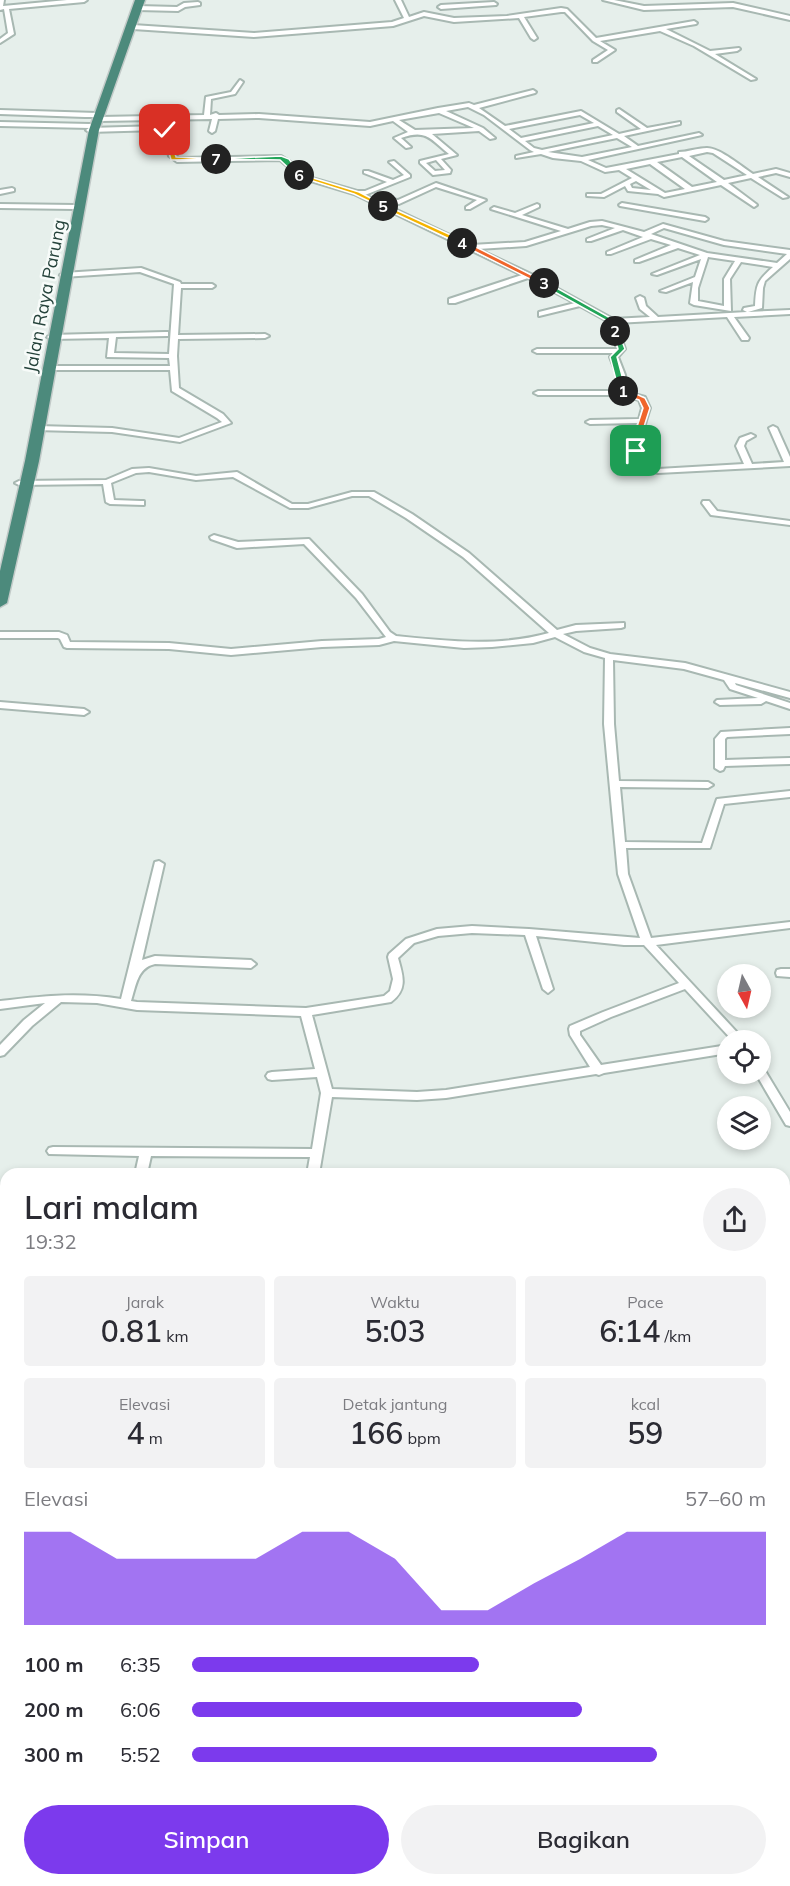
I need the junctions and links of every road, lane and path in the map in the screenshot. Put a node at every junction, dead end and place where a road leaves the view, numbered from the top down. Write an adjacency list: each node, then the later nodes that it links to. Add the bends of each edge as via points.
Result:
1 (1, 0): 8 (street, via 0,8)
2 (84, 0): 8 (street)
3 (398, 0): 15 (street)
4 (606, 0): 14 (street, via 644,8 733,6)
5 (492, 2): 9 (street, via 441,5); 13 (street)
6 (137, 3): 7 (street, via 178,9 184,4); 18 (highway, Jalan Raya Parung)
7 (198, 4)
8 (6, 7): 12 (street)
9 (442, 16): 13 (street, via 450,20); 15 (street, via 424,14)
10 (521, 16): 13 (street); 19 (street); 20 (street, via 565,11)
11 (0, 18): 12 (street)
12 (8, 18): 21 (street, via 11,34)
13 (507, 18)
14 (790, 18)
15 (408, 20): 18 (street, via 254,35)
16 (694, 23): 17 (street)
17 (659, 28): 20 (street); 23 (street)
18 (129, 29): 37 (highway, Jalan Raya Parung)
19 (534, 38)
20 (595, 40): 24 (street, via 612,50)
21 (0, 41)
22 (737, 49): 23 (street)
23 (708, 53): 25 (street)
24 (595, 61)
25 (753, 78)
26 (240, 82): 32 (street, via 233,93 208,98)
27 (533, 92): 28 (street)
28 (475, 107): 29 (street); 39 (street)
29 (438, 110): 34 (street); 40 (street)
30 (619, 111): 41 (street)
31 (0, 112): 37 (street, via 39,112)
32 (207, 115): 33 (street); 37 (street)
33 (216, 115): 34 (street, via 370,124); 42 (street)
34 (393, 118): 43 (street)
35 (678, 123): 41 (street)
36 (0, 124): 37 (street)
37 (94, 124): 71 (street, via 160,128 167,132 173,159 281,158 303,177); 82 (highway, Jalan Raya Parung); 101 (highway, Jalan Raya Parung)
38 (600, 124): 39 (street, via 581,113); 46 (street); 48 (street)
39 (502, 126): 40 (street); 48 (street)
40 (480, 129): 44 (street); 47 (street)
41 (645, 129): 46 (street)
42 (212, 130)
43 (413, 132): 44 (street); 50 (street, via 397,138)
44 (426, 133): 55 (street, via 454,155)
45 (699, 135): 49 (street)
46 (619, 136): 51 (street); 52 (street)
47 (492, 138)
48 (520, 140): 52 (street)
49 (665, 143): 51 (street); 53 (street)
50 (408, 147)
51 (638, 148): 56 (street)
52 (540, 152): 54 (street); 56 (street)
53 (683, 155): 58 (street); 62 (street, via 711,150); 65 (street)
54 (518, 157)
55 (437, 158)
56 (582, 159): 59 (street, via 605,170)
57 (392, 162): 64 (street, via 408,174)
58 (652, 162): 59 (street); 67 (street)
59 (620, 168): 63 (street)
60 (366, 172): 64 (street)
61 (790, 175): 62 (street, via 781,171)
62 (750, 176): 65 (street); 76 (street)
63 (638, 178): 66 (street); 70 (street)
64 (392, 182): 72 (street)
65 (720, 182): 67 (street); 79 (street)
66 (626, 183): 70 (street, via 636,192); 75 (street, via 602,196)
67 (690, 189): 74 (street)
68 (12, 190): 69 (street)
69 (0, 192)
70 (657, 192): 74 (street)
71 (356, 193): 72 (street); 93 (street)
72 (366, 193): 73 (street, via 394,203 436,185)
73 (461, 193): 77 (street); 83 (street, via 483,200)
74 (675, 194): 85 (street)
75 (589, 195)
76 (784, 197)
77 (448, 200)
78 (622, 205): 85 (street)
79 (754, 205)
80 (0, 206): 82 (street)
81 (537, 206): 86 (street)
82 (75, 207): 101 (highway, Jalan Raya Parung)
83 (468, 208)
84 (494, 209): 86 (street)
85 (668, 212): 87 (street)
86 (517, 215): 89 (street)
87 (705, 219)
88 (623, 227): 89 (street, via 602,223); 90 (street); 91 (street)
89 (568, 231): 93 (street, via 518,246)
90 (646, 236): 92 (street); 94 (street); 95 (street, via 663,226 724,243)
91 (589, 240)
92 (676, 246): 96 (street); 98 (street)
93 (471, 247): 104 (street)
94 (609, 253)
95 (790, 254): 99 (street)
96 (705, 255): 97 (street); 103 (street); 105 (street)
97 (739, 260): 99 (street); 114 (street, via 727,279)
98 (637, 261)
99 (777, 265): 114 (street, via 759,288 759,308)
100 (172, 270): 102 (street)
101 (66, 274): 102 (street, via 134,270); 120 (highway, Jalan Raya Parung)
102 (156, 274): 106 (street)
103 (655, 274)
104 (529, 275): 110 (street); 111 (street)
105 (695, 279): 108 (street); 114 (street, via 694,303)
106 (179, 286): 107 (street); 121 (street)
107 (212, 286)
108 (664, 291)
109 (640, 298): 115 (street)
110 (452, 301)
111 (581, 304): 113 (street); 116 (street)
112 (790, 312): 114 (street)
113 (542, 314)
114 (727, 314): 115 (street); 122 (street)
115 (654, 320): 116 (street)
116 (612, 321): 124 (street)
117 (165, 334): 118 (street)
118 (113, 335): 120 (street); 125 (street, via 110,355)
119 (265, 336): 121 (street)
120 (54, 337): 126 (highway, Jalan Raya Parung); 138 (highway, Jalan Raya Parung)
121 (174, 337): 125 (street)
122 (745, 338)
123 (537, 351): 124 (street)
124 (620, 351): 129 (street, via 614,357)
125 (173, 356): 127 (street)
126 (50, 368): 127 (street); 132 (highway, Jalan Raya Parung)
127 (173, 368): 132 (street, via 175,389 227,423 180,440 112,430)
128 (538, 393): 129 (street)
129 (623, 393): 130 (street, via 642,399 646,408)
130 (642, 421): 131 (street); 136 (street, via 636,451 639,461 650,470)
131 (590, 422)
132 (38, 428): 138 (highway, Jalan Raya Parung)
133 (773, 428): 135 (street)
134 (751, 436): 136 (street, via 742,440 740,446)
135 (789, 464): 136 (street)
136 (749, 466)
137 (107, 482): 138 (street); 139 (street, via 112,503); 146 (street, via 149,470 201,478 234,474 298,507 352,494 371,494 466,555)
138 (23, 483): 143 (highway, Jalan Raya Parung); 144 (highway, Jalan Raya Parung)
139 (141, 503)
140 (706, 503): 141 (street, via 714,513)
141 (790, 523)
142 (214, 537): 148 (street, via 237,545 306,541)
143 (0, 566)
144 (0, 603)
145 (621, 625): 146 (street, via 576,628)
146 (556, 634): 148 (street, via 533,640 464,645); 149 (street)
147 (0, 635): 148 (street, via 59,635 67,645 169,646 231,652)
148 (394, 638)
149 (609, 657): 150 (street, via 685,666); 159 (street, via 607,690)
150 (727, 677): 151 (street); 152 (street, via 733,687)
151 (790, 695)
152 (773, 701): 153 (street); 155 (street)
153 (720, 702)
154 (0, 705): 156 (street)
155 (790, 706)
156 (84, 712)
157 (790, 731): 158 (street, via 724,734 720,739 720,766)
158 (790, 761)
159 (615, 784): 160 (street); 162 (street)
160 (708, 785)
161 (790, 795): 162 (street, via 720,801 706,846)
162 (621, 845): 166 (street, via 623,874)
163 (159, 864): 168 (street)
164 (790, 925): 166 (street)
165 (529, 932): 166 (street); 170 (street); 174 (street, via 485,928 407,940 393,957 398,979 395,993 387,999)
166 (647, 942): 169 (street)
167 (251, 964): 168 (street, via 154,960)
168 (134, 973): 172 (street)
169 (684, 985): 175 (street); 178 (street, via 578,1024 575,1035)
170 (548, 989)
171 (60, 998): 172 (street); 173 (street); 177 (street)
172 (125, 1003): 174 (street)
173 (0, 1005)
174 (306, 1012): 179 (street)
175 (728, 1030)
176 (717, 1051): 178 (street)
177 (0, 1052)
178 (599, 1071): 182 (street, via 446,1094)
179 (321, 1073): 180 (street); 182 (street)
180 (272, 1076)
181 (767, 1084): 183 (street)
182 (327, 1093): 186 (street)
183 (790, 1122)
184 (52, 1151): 185 (street)
185 (146, 1151): 186 (street); 187 (street)
186 (314, 1153): 188 (street)
187 (142, 1168)
188 (313, 1168)

